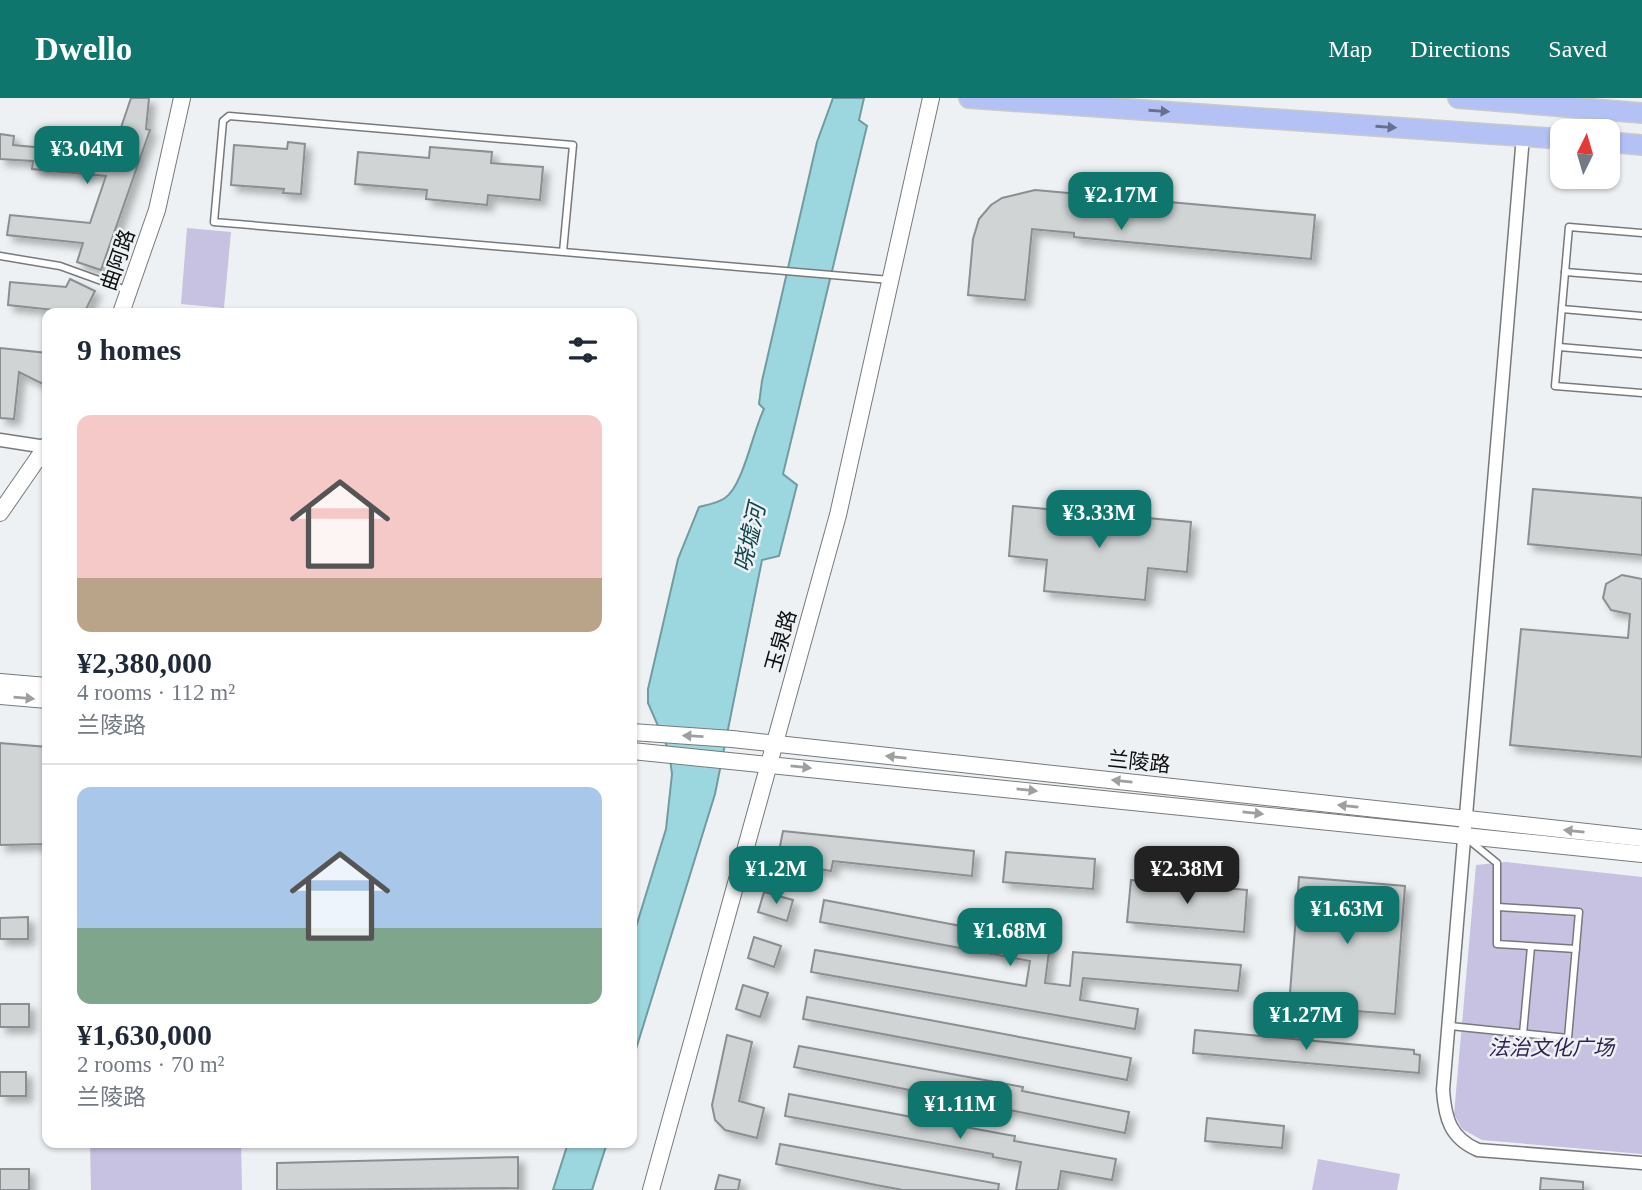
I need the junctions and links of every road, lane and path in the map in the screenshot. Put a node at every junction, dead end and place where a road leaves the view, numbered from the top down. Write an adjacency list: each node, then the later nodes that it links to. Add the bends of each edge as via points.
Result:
1 (182, 98): 16 (street, 曲阿路, via 157,210)
2 (931, 98): 15 (street, 玉泉路)
3 (969, 98): 6 (main road, one-way to 6)
4 (1458, 98): 5 (main road)
5 (1642, 113)
6 (1523, 136): 7 (main road); 35 (street)
7 (1550, 138)
8 (1620, 143): 9 (main road)
9 (1642, 145)
10 (1642, 233): 13 (lane, via 1569,227)
11 (563, 252): 11 (lane, via 573,145 229,116 223,121 214,222); 15 (lane)
12 (0, 256): 16 (lane, via 60,266)
13 (1565, 271): 14 (lane); 18 (lane)
14 (1642, 278)
15 (890, 279): 32 (street, 玉泉路, via 838,515)
16 (131, 291): 17 (street, 曲阿路)
17 (123, 308)
18 (1562, 309): 19 (lane); 20 (lane)
19 (1642, 316)
20 (1559, 347): 21 (lane); 22 (lane, via 1555,386)
21 (1642, 354)
22 (1642, 393)
23 (0, 440): 24 (street)
24 (42, 445)
25 (42, 453): 26 (street)
26 (0, 513)
27 (0, 682): 28 (street)
28 (42, 686)
29 (0, 696): 30 (street, one-way to 30)
30 (42, 700)
31 (637, 732): 32 (street, 兰陵路, one-way to 31)
32 (774, 743): 34 (street, 玉泉路); 35 (street, 兰陵路, one-way to 32)
33 (637, 752): 34 (street, 兰陵路)
34 (768, 764): 35 (street, 兰陵路, one-way to 35); 44 (street, 玉泉路)
35 (1464, 827): 36 (street, 兰陵路, one-way to 35); 37 (street, 兰陵路); 38 (lane, via 1497,863); 41 (street)
36 (1642, 838)
37 (1642, 854)
38 (1498, 907): 39 (lane, via 1497,944); 40 (lane, via 1579,912)
39 (1531, 947): 40 (lane); 42 (lane)
40 (1576, 950): 42 (lane, via 1568,1038)
41 (1450, 1026): 42 (lane); 43 (street, via 1444,1111 1463,1144 1478,1150)
42 (1524, 1034)
43 (1642, 1163)
44 (651, 1190)

